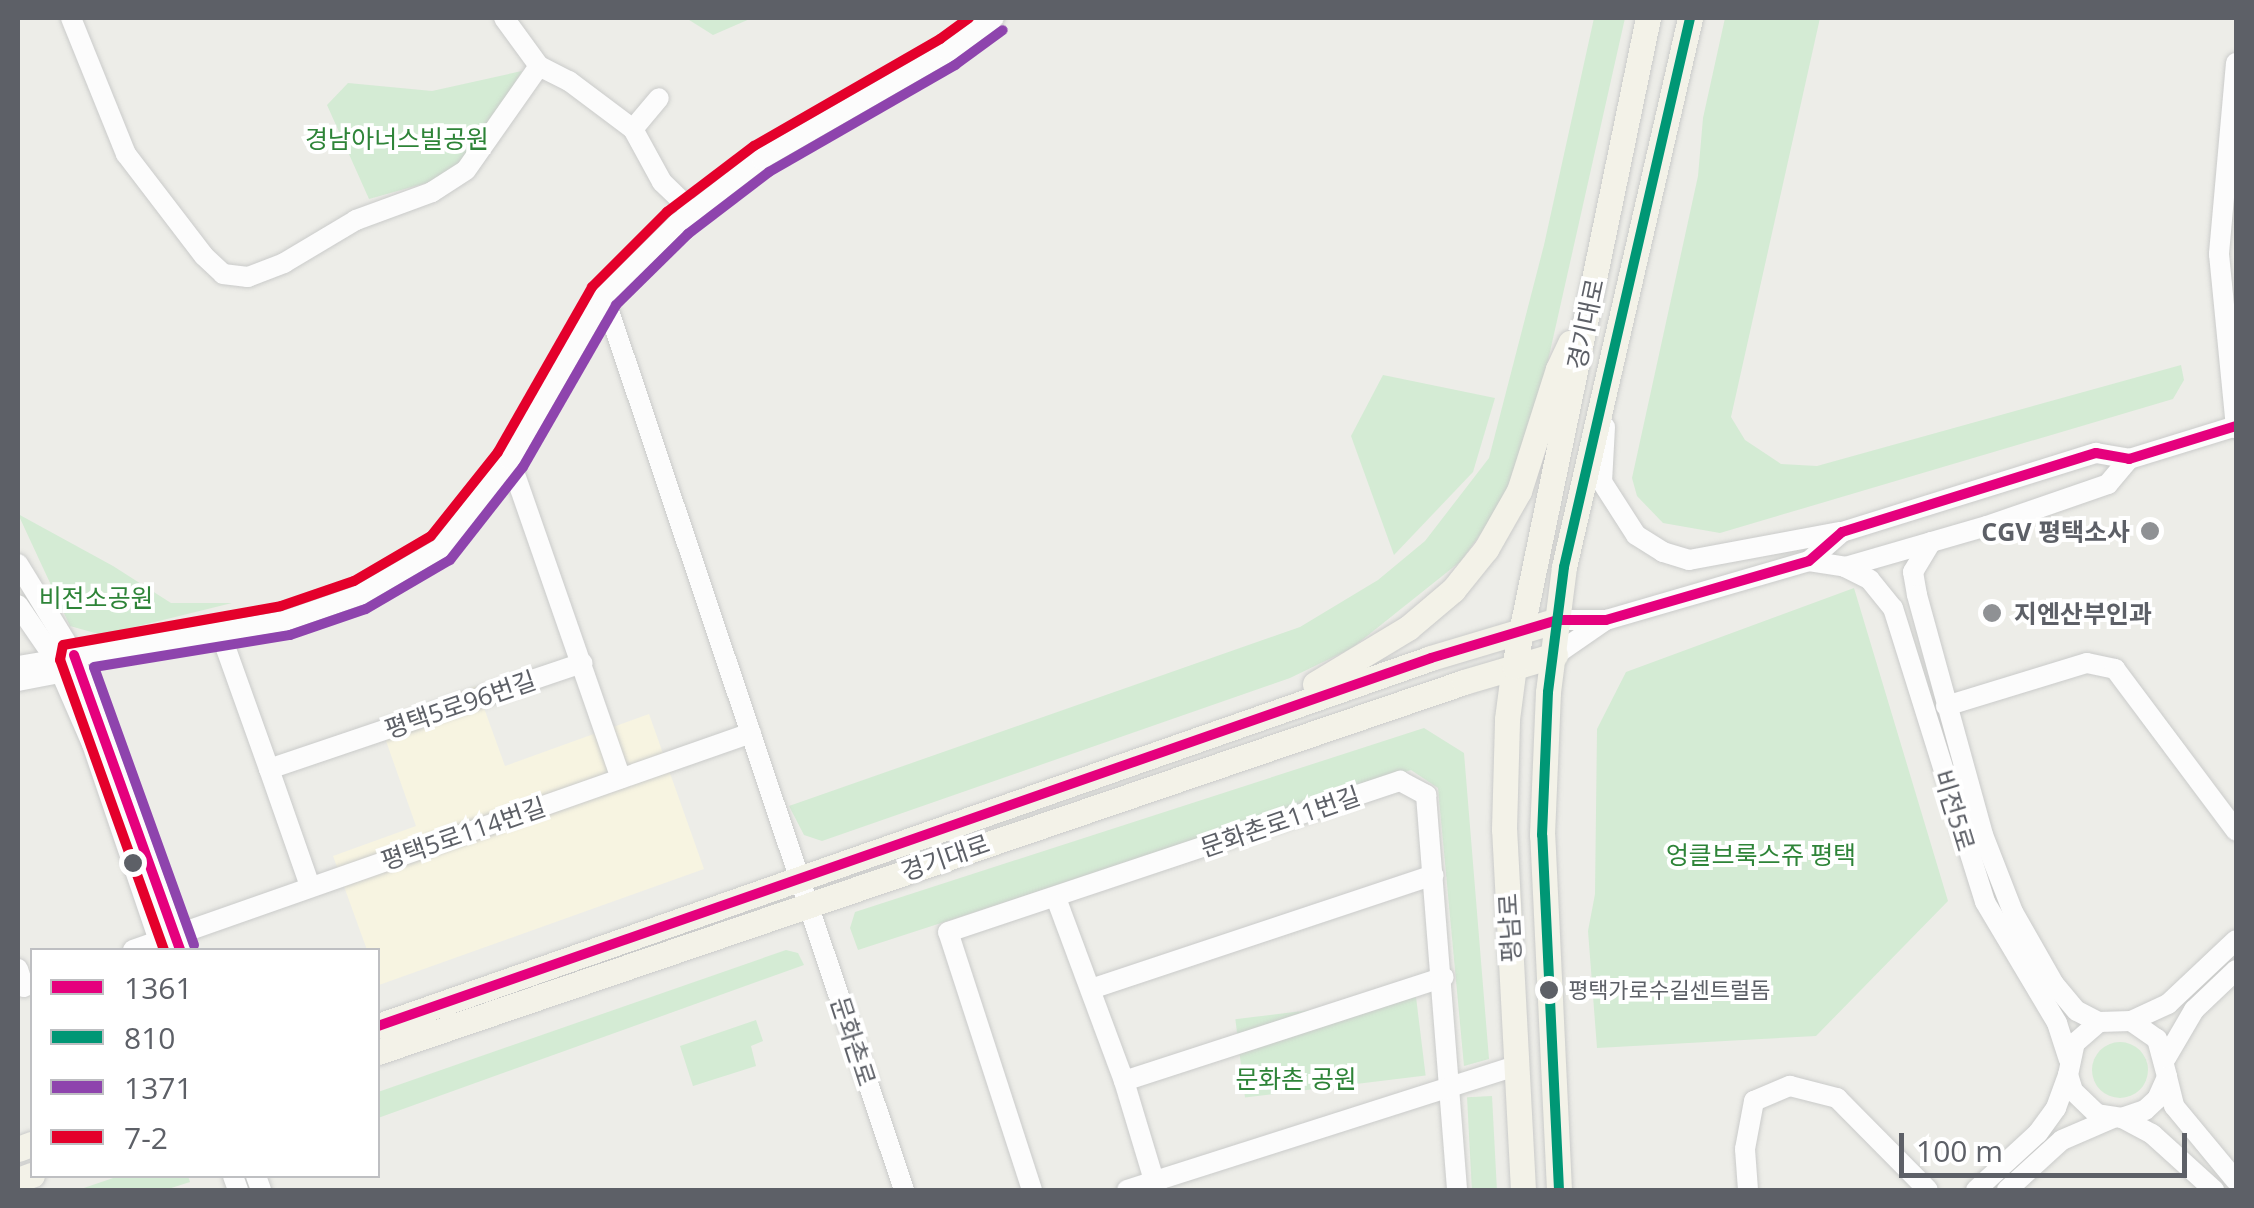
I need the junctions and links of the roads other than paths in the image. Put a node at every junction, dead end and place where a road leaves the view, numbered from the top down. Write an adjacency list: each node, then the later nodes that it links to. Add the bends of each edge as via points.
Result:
1 (72, 18): 7 (street, via 126,154 204,256 223,274 248,278 466,170)
2 (504, 18): 7 (street)
3 (994, 18): 10 (street, via 948,52 762,159)
4 (1648, 18): 13 (main road, 경기대로)
5 (1690, 18): 15 (main road, 경기대로)
6 (2236, 63): 11 (street)
7 (539, 66): 9 (street)
8 (659, 98): 9 (street)
9 (633, 129): 10 (street, via 662,182)
10 (692, 212): 12 (street)
11 (2221, 283): 14 (street); 16 (street)
12 (604, 296): 18 (street); 37 (street)
13 (1588, 307): 27 (main road, 경기대로); 36 (main road, via 1558,369 1519,492 1486,550 1453,590 1340,672)
14 (2236, 311)
15 (1612, 356): 19 (street, via 1602,482 1636,535 1689,560); 25 (main road, 경기대로)
16 (2236, 427): 17 (street)
17 (2129, 459): 19 (street, via 2096,453); 20 (street, via 2108,484)
18 (510, 460): 28 (street, via 442,548 360,594 286,621); 30 (street)
19 (1842, 532): 21 (street)
20 (1930, 542): 23 (street); 35 (street, 비전5로, via 1912,572)
21 (1809, 560): 23 (street); 26 (street)
22 (18, 564): 31 (street)
23 (1845, 567): 55 (street, 비전5로, via 1870,580 1893,608 1985,902 2057,1023)
24 (18, 605): 31 (street)
25 (1558, 620): 26 (street); 27 (main road, 경기대로); 29 (main road, 경기대로)
26 (1606, 620): 29 (street)
27 (1521, 630): 33 (main road, 경기대로); 36 (main road, 경기대로)
28 (220, 632): 31 (street); 38 (street)
29 (1555, 656): 33 (main road, 경기대로); 67 (main road, 평남로, via 1542,835)
30 (583, 663): 38 (street, 평택5로96번길); 39 (street)
31 (67, 664): 32 (street); 34 (street); 46 (street)
32 (18, 666)
33 (1514, 666): 43 (main road, 경기대로); 54 (main road, 평남로, via 1504,830)
34 (18, 681)
35 (1946, 706): 40 (street, via 2087,663 2116,669); 51 (street, 비전5로, via 1983,836 2013,912 2054,984 2077,1011)
36 (1227, 729): 43 (main road, 경기대로)
37 (751, 732): 39 (street, 평택5로114번길); 43 (street)
38 (269, 769): 42 (street)
39 (621, 778): 42 (street, 평택5로114번길)
40 (2236, 831)
41 (1434, 874): 44 (street, 문화촌로11번길, via 1426,795 1400,780); 48 (street, 문화촌로11번길); 49 (street)
42 (310, 886): 46 (street, 평택5로114번길)
43 (804, 891): 52 (main road, 경기대로); 53 (main road, 경기대로); 63 (street, 문화촌로)
44 (1056, 898): 49 (street); 64 (street, 문화촌로11번길, via 948,932)
45 (2236, 940): 50 (street, via 2168,1004)
46 (169, 945)
47 (2236, 970): 56 (street, via 2194,1010)
48 (1444, 977): 57 (street); 58 (street, 문화촌로11번길)
49 (1092, 988): 57 (street)
50 (2131, 1021): 51 (street); 56 (street, via 2157,1039)
51 (2100, 1022): 55 (street, via 2075,1043)
52 (380, 1025)
53 (380, 1051)
54 (1516, 1066): 58 (street); 66 (main road, 평남로)
55 (2068, 1067): 59 (street, via 2083,1105); 70 (street, via 2056,1108 2038,1133)
56 (2166, 1068): 59 (street, via 2157,1100); 60 (street, via 2174,1106)
57 (1124, 1081): 61 (street)
58 (1452, 1083): 61 (street); 62 (street, 문화촌로11번길)
59 (2118, 1118): 71 (street, via 2062,1140); 72 (street, via 2152,1134)
60 (2236, 1181)
61 (1155, 1186): 65 (street)
62 (1451, 1188)
63 (904, 1190)
64 (1032, 1190)
65 (1127, 1190)
66 (1523, 1190)
67 (1559, 1190)
68 (1748, 1190): 69 (street, via 1745,1150 1754,1101 1790,1086 1837,1098)
69 (1928, 1190)
70 (1976, 1190)
71 (2007, 1190)
72 (2214, 1190)

